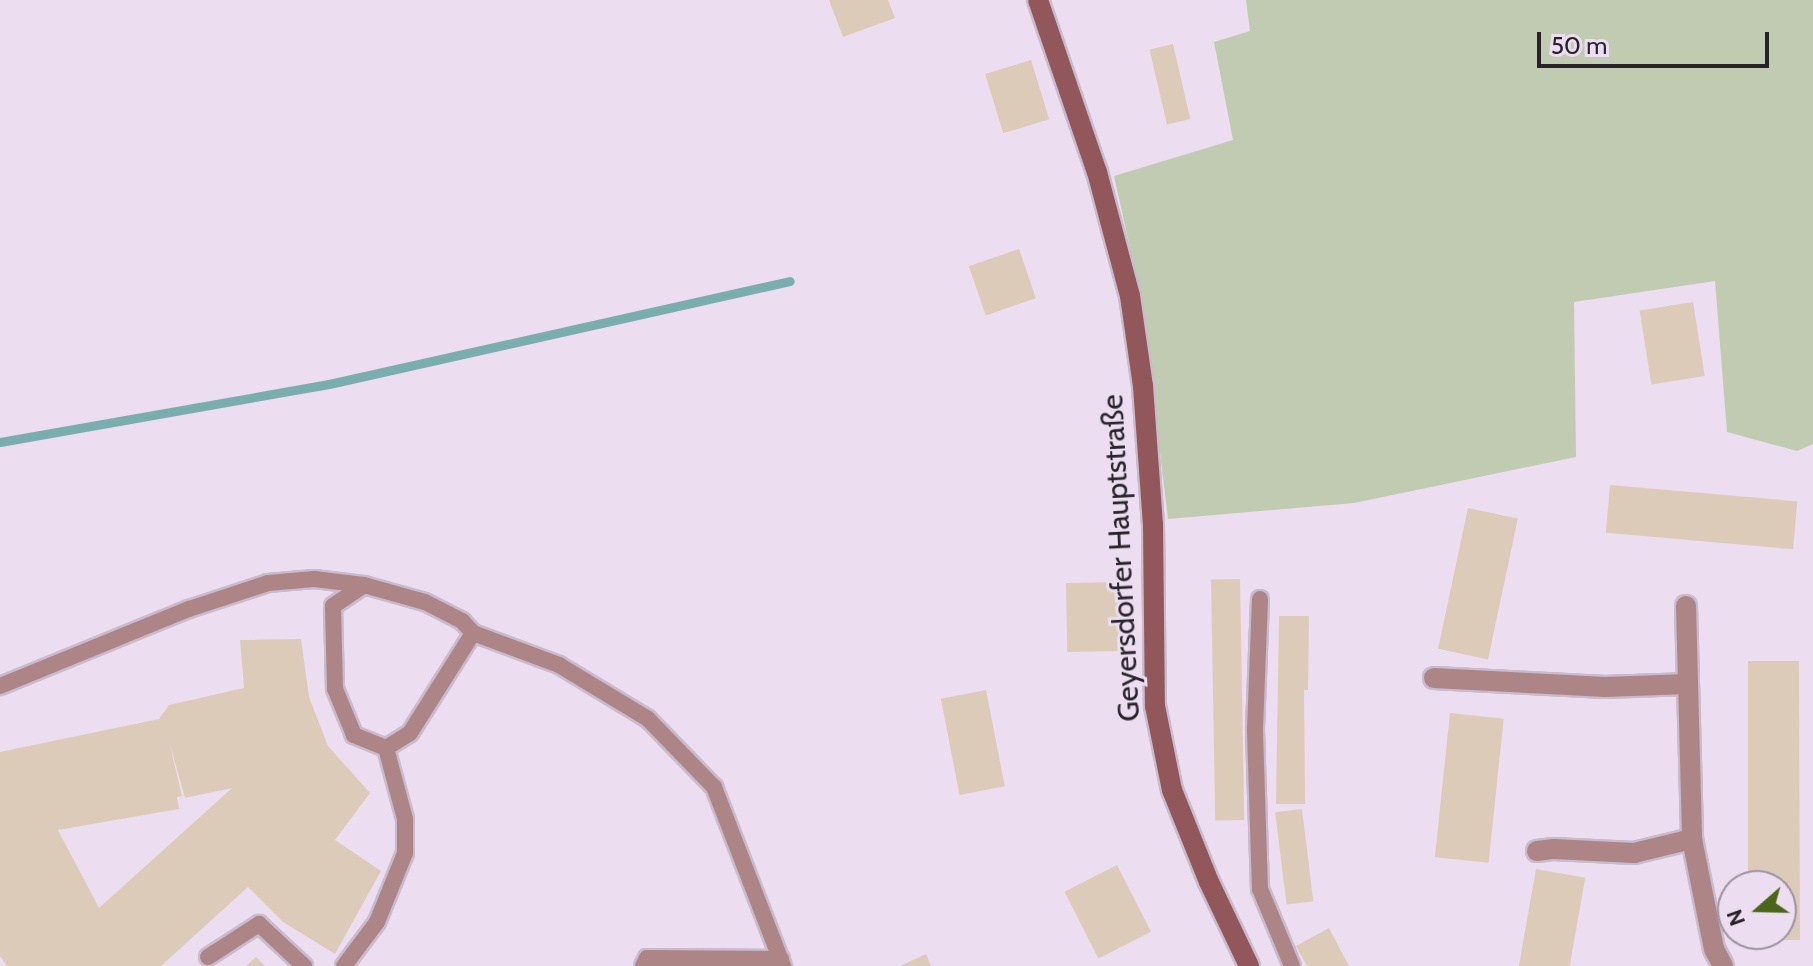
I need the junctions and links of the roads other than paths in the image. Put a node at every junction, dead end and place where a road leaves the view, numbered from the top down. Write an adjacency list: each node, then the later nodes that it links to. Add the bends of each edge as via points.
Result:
1 (1038, 0): 17 (main road, Geyersdorfer Hauptstraße, via 1097,172 1130,296 1153,524 1155,706 1172,790)
2 (364, 585): 5 (lane, via 425,602 462,621); 8 (lane, via 314,579 268,583 189,609); 9 (lane, via 333,606 335,689 354,735)
3 (1260, 599): 18 (lane, via 1255,731 1260,889)
4 (1686, 606): 7 (street)
5 (473, 633): 9 (lane, via 410,733); 13 (lane, via 559,665 648,719 714,787)
6 (1434, 678): 7 (street, via 1605,687)
7 (1688, 684): 10 (street)
8 (0, 686)
9 (386, 748): 15 (lane, via 405,819 405,853 377,922)
10 (1692, 839): 11 (street, via 1634,853); 19 (street, via 1714,949)
11 (1537, 851)
12 (208, 957): 14 (lane, via 259,924)
13 (782, 963): 16 (lane, via 647,958)
14 (304, 966)
15 (344, 966)
16 (643, 966)
17 (1249, 966)
18 (1292, 966)
19 (1723, 966)

